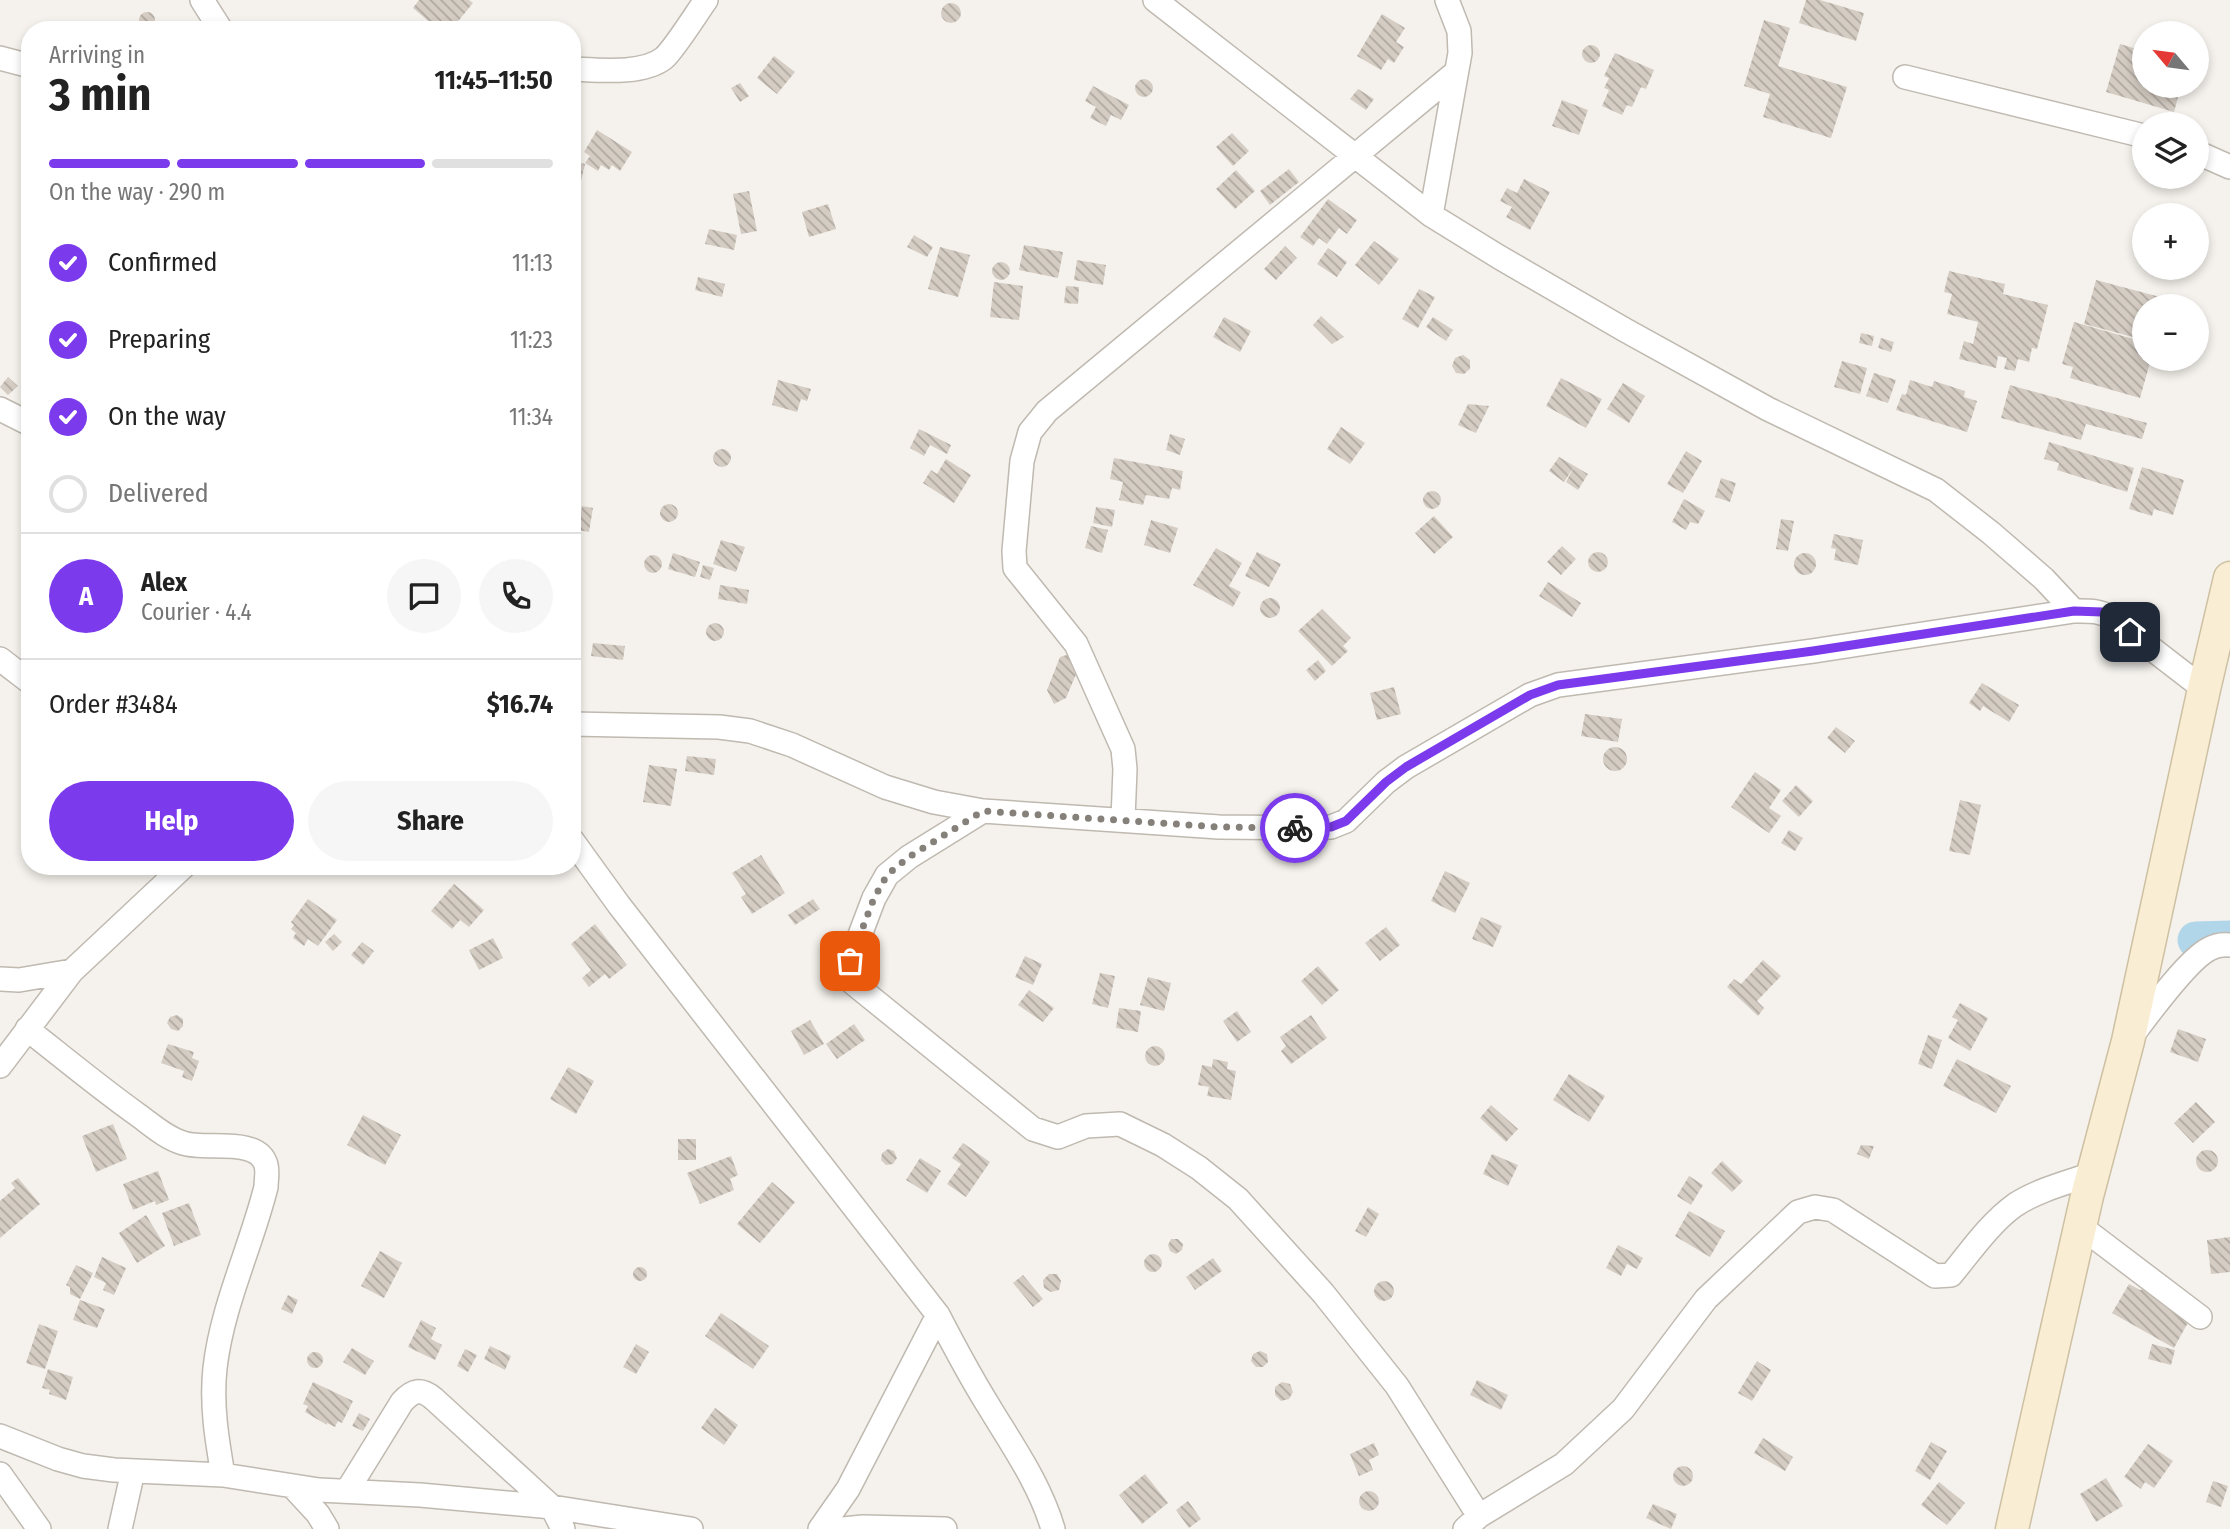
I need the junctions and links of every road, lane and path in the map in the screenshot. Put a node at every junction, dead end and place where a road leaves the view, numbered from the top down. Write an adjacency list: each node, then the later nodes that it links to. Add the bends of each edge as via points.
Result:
1 (202, 0): 5 (street)
2 (706, 0): 8 (street, via 664,58 620,70)
3 (1155, 0): 12 (street)
4 (1447, 0): 9 (street, via 1459,31)
5 (215, 21)
6 (0, 58): 7 (street)
7 (21, 64)
8 (581, 69)
9 (1455, 73): 12 (street); 15 (street)
10 (1905, 77): 11 (street)
11 (2132, 133)
12 (1354, 157): 15 (street); 25 (street, via 1048,411 1030,432 1022,461 1016,568 1076,644 1123,749)
13 (2209, 158): 14 (street)
14 (2230, 167)
15 (1431, 215): 19 (street, via 1756,402 1936,490 1992,533)
16 (0, 409): 17 (street)
17 (21, 420)
18 (2230, 578): 22 (street)
19 (2074, 611): 22 (street, via 2102,612 2112,618); 25 (street, via 1558,685 1530,695 1406,767 1346,821 1331,827 1219,827)
20 (0, 659): 21 (street)
21 (21, 675)
22 (2204, 689): 32 (street)
23 (581, 724): 24 (street, via 750,731 885,787)
24 (983, 811): 25 (street); 45 (street, via 887,875 850,961 853,983 1033,1129 1058,1138 1086,1126 1120,1124 1163,1145 1238,1199 1323,1293 1397,1386)
25 (1123, 819)
26 (581, 852): 36 (street)
27 (174, 875): 29 (street)
28 (2230, 945): 32 (street, via 2205,950)
29 (72, 971): 30 (street); 31 (street)
30 (0, 979)
31 (27, 1029): 33 (street); 41 (street, via 167,1136 197,1146 254,1150 267,1167 266,1186 223,1324 215,1369 214,1421)
32 (2128, 1041): 34 (street)
33 (0, 1066)
34 (2092, 1174): 35 (street); 45 (street, via 2014,1206 1951,1275 1935,1276 1833,1210 1815,1207 1798,1212 1706,1299 1623,1409 1564,1464)
35 (2080, 1226): 37 (street); 55 (street)
36 (938, 1315): 51 (street, via 848,1489); 54 (street, via 1029,1474)
37 (2200, 1317)
38 (0, 1436): 39 (street, via 83,1466)
39 (133, 1471): 41 (street); 47 (street)
40 (0, 1474): 46 (street)
41 (223, 1475): 42 (street)
42 (294, 1488): 43 (street); 48 (street)
43 (347, 1491): 44 (street); 44 (street, via 402,1402 416,1390 434,1399)
44 (552, 1507): 49 (street); 50 (street)
45 (1472, 1522)
46 (39, 1529)
47 (120, 1529)
48 (327, 1529)
49 (564, 1529)
50 (691, 1529)
51 (820, 1529)
52 (843, 1529): 53 (street)
53 (945, 1529)
54 (1053, 1529)
55 (2012, 1529)

